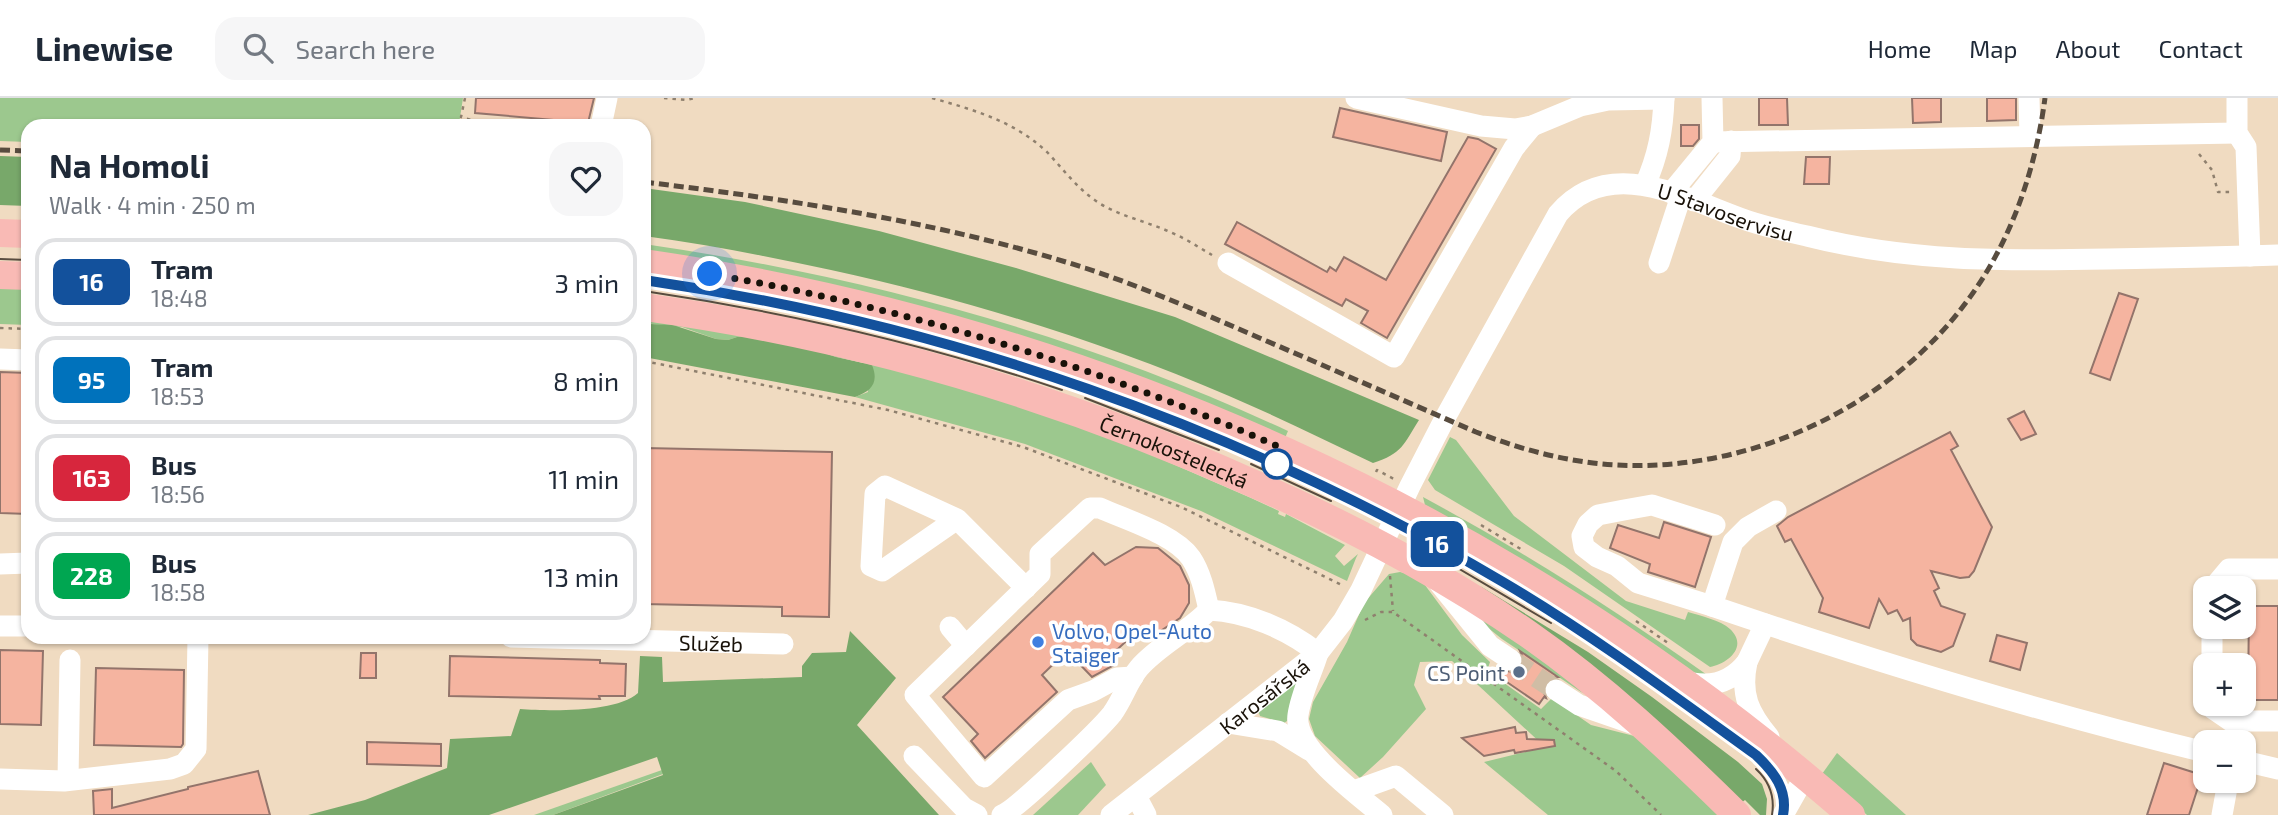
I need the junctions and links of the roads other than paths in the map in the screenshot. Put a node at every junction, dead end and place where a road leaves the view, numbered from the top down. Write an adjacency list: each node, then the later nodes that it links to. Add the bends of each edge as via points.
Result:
1 (607, 98): 7 (street)
2 (1356, 98): 8 (street, via 1481,126)
3 (1664, 98): 8 (street, via 1598,102); 12 (street, via 1661,141)
4 (1712, 98): 11 (street)
5 (2029, 98): 10 (street)
6 (2236, 98): 9 (street)
7 (602, 119)
8 (1532, 126): 18 (street, via 1514,148 1394,357)
9 (2237, 132): 10 (street); 17 (street, via 2246,147)
10 (2029, 135): 11 (street)
11 (1722, 142): 13 (street, via 1730,156)
12 (1645, 185): 13 (street, U Stavoservisu); 26 (street, U Stavoservisu, via 1594,188 1569,201 1558,214)
13 (1682, 197): 17 (street, U Stavoservisu, via 1808,237 1927,257 1992,261); 19 (street)
14 (0, 233): 15 (main road)
15 (21, 234)
16 (2278, 255): 17 (street, U Stavoservisu)
17 (2250, 256)
18 (1227, 263)
19 (1659, 263)
20 (651, 264): 26 (main road, Černokostelecká, via 815,294 1010,345 1373,480)
21 (0, 275): 22 (main road)
22 (21, 275)
23 (651, 308): 30 (main road, Černokostelecká, via 834,342 1021,394 1212,465)
24 (0, 359): 25 (street)
25 (21, 360)
26 (1400, 506): 30 (street, U Stavoservisu); 52 (main road, Černokostelecká, via 1546,589)
27 (1776, 511): 37 (street, via 1733,542)
28 (957, 519): 28 (street, via 885,486 875,494 871,566 882,571); 36 (street)
29 (1715, 525): 37 (street, via 1652,505 1598,515 1582,536 1584,547 1637,583)
30 (1382, 546): 34 (main road, Černokostelecká); 47 (street, Karosářská, via 1343,621)
31 (21, 563): 32 (street)
32 (0, 564)
33 (2278, 569): 35 (street, via 2229,569)
34 (1429, 571): 49 (street, via 1490,646); 57 (main road, Černokostelecká, via 1529,635)
35 (2223, 576)
36 (1026, 589): 38 (street, via 1040,574 1041,554 1090,508 1100,508 1174,541 1190,558); 46 (street)
37 (1712, 606): 39 (street)
38 (1209, 610): 47 (street, via 1228,611 1282,629); 51 (street)
39 (1765, 624): 50 (street); 58 (street)
40 (0, 626): 41 (street)
41 (21, 626)
42 (950, 627): 46 (street)
43 (651, 641): 45 (street, Služeb)
44 (198, 644): 65 (street, via 196,749 192,757 170,769)
45 (783, 644)
46 (966, 646): 51 (street, via 915,695 984,777 1068,700 1117,678)
47 (1318, 653): 56 (street, Karosářská); 59 (street, via 1298,715 1298,727)
48 (70, 660): 65 (street)
49 (1511, 660)
50 (1747, 662): 52 (street, via 1723,682 1698,684); 63 (street, via 1750,712)
51 (1133, 677): 70 (street, via 1111,715)
52 (1679, 679): 63 (main road, Černokostelecká)
53 (1556, 690): 57 (street, via 1578,705)
54 (2224, 716): 55 (street, via 2231,721)
55 (2278, 721)
56 (1228, 723): 59 (street, via 1278,731); 68 (street, Karosářská)
57 (1649, 729): 75 (main road, Černokostelecká)
58 (2193, 749)
59 (1311, 751): 66 (street)
60 (914, 756): 69 (street, via 964,808)
61 (2256, 764): 62 (street)
62 (2278, 769)
63 (1800, 772): 76 (street); 77 (main road, Černokostelecká)
64 (0, 779): 65 (street)
65 (68, 780)
66 (1354, 791): 73 (street); 74 (street, via 1396,776)
67 (2226, 793): 78 (street)
68 (1136, 796): 71 (street, Karosářská); 72 (street)
69 (978, 815)
70 (1002, 815)
71 (1111, 815)
72 (1146, 815)
73 (1382, 815)
74 (1443, 815)
75 (1737, 815)
76 (1783, 815)
77 (1851, 815)
78 (2222, 815)

